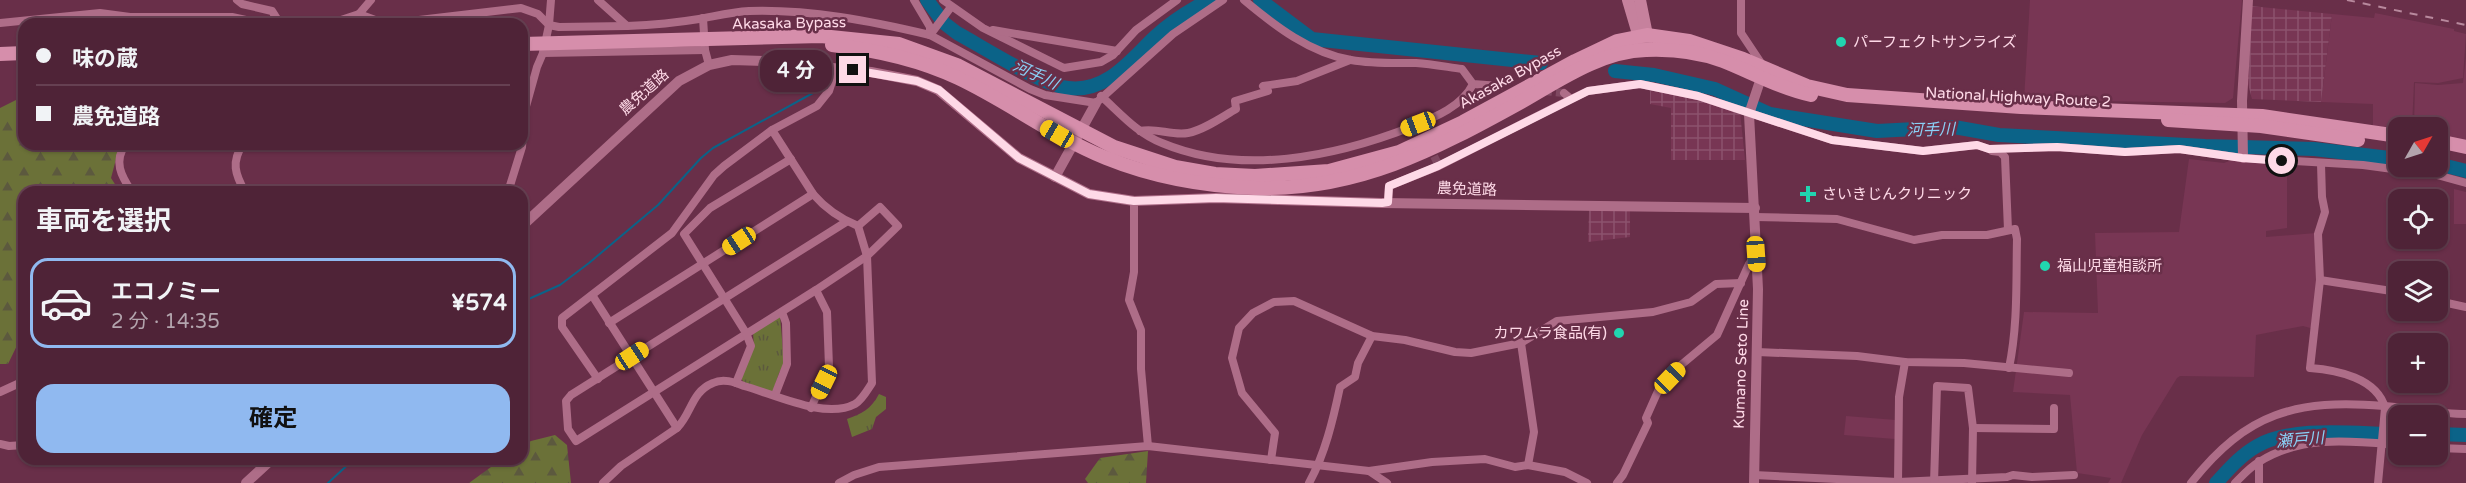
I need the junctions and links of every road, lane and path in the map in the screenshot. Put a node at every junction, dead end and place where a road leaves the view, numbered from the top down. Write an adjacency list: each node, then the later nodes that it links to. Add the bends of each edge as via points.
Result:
1 (237, 0): 20 (street, via 272,11)
2 (371, 0): 15 (street)
3 (551, 0): 27 (street)
4 (598, 0): 28 (street)
5 (914, 0): 30 (street, via 930,27)
6 (943, 0): 14 (street)
7 (1177, 0): 35 (street, via 1136,30)
8 (1223, 0): 46 (street, via 1173,34)
9 (1244, 0): 38 (street, via 1280,29 1320,51)
10 (1628, 0): 31 (main road)
11 (1640, 0): 31 (main road)
12 (1741, 0): 41 (street, via 1741,33)
13 (2248, 0): 49 (street)
14 (950, 9): 29 (street); 30 (street)
15 (360, 14): 21 (street); 22 (street)
16 (50, 18): 17 (street, via 100,13)
17 (137, 18)
18 (205, 18): 19 (street)
19 (237, 18)
20 (276, 18)
21 (347, 18)
22 (370, 18)
23 (436, 18): 27 (street, via 521,8 538,14)
24 (703, 18): 28 (street); 30 (street, via 748,11 794,12 850,18); 33 (street)
25 (18, 21): 26 (street)
26 (0, 23)
27 (549, 25): 28 (street); 32 (street)
28 (627, 26)
29 (983, 28): 35 (street); 35 (street, via 1064,68 1101,62)
30 (930, 35): 46 (street, via 1045,95)
31 (1642, 36): 34 (main road); 41 (highway, National Highway Route 2, via 1689,41 1743,59); 53 (highway, Akasaka Bypass, via 1617,41 1575,61 1399,152 1329,171 1215,174)
32 (531, 47): 33 (street); 45 (street, via 537,67); 53 (highway, Akasaka Bypass, via 821,36 899,44 957,65 1007,90)
33 (705, 50): 39 (street)
34 (1644, 50): 41 (highway, National Highway Route 2, via 1690,52); 53 (highway, Akasaka Bypass, via 1618,55 1577,71 1404,162 1331,182 1256,188 1173,179 1106,158)
35 (1117, 51)
36 (0, 56): 37 (highway)
37 (18, 56)
38 (1350, 60): 42 (street, via 1462,69); 51 (street, via 1297,81 1263,86 1268,91 1235,101 1236,109 1188,133)
39 (709, 64): 40 (street, 農免道路, via 765,61); 75 (street, 農免道路, via 671,87)
40 (836, 69): 50 (street, via 829,91 817,106); 66 (street, 農免道路, via 917,81 939,90 1019,158)
41 (1763, 74): 48 (street, Kumano Seto Line); 49 (highway, National Highway Route 2, via 1867,97)
42 (1473, 84): 43 (street); 51 (street, via 1463,98 1438,115 1360,146 1325,154 1243,159 1205,155 1163,144)
43 (1500, 86)
44 (1564, 93): 47 (street)
45 (528, 99)
46 (1098, 99): 51 (street); 53 (street)
47 (1571, 99): 48 (street, via 1588,91 1640,84 1698,96); 73 (street, via 1438,166 1389,186)
48 (1749, 114): 56 (street, via 1832,140 1923,151); 74 (street, Kumano Seto Line)
49 (2243, 126): 52 (highway, National Highway Route 2, via 2301,121); 55 (highway, National Highway Route 2); 63 (street)
50 (772, 130): 64 (street); 86 (street, via 714,175 672,233)
51 (1140, 131)
52 (2388, 134)
53 (1078, 138): 66 (street)
54 (2448, 143): 57 (highway)
55 (2388, 144)
56 (1977, 145): 63 (street, via 1989,149 2057,147 2125,152 2179,149); 78 (street, via 2000,152 2005,158)
57 (2466, 147)
58 (121, 150): 68 (street, via 120,168)
59 (239, 150): 69 (street, via 236,175)
60 (521, 150): 70 (street)
61 (2448, 151): 62 (highway)
62 (2466, 155)
63 (2243, 157): 65 (street)
64 (791, 159): 71 (street); 81 (street, via 710,208 684,234)
65 (2321, 164): 67 (street, via 2362,165); 82 (street, via 2325,213 2318,234)
66 (1054, 177): 72 (street, 農免道路, via 1089,194)
67 (2466, 183)
68 (129, 186)
69 (242, 186)
70 (510, 186)
71 (813, 194): 76 (street); 81 (street)
72 (1134, 201): 73 (street, 農免道路, via 1216,198); 116 (street, via 1134,272 1129,300 1141,330)
73 (1388, 202): 74 (street, 農免道路)
74 (1755, 212): 78 (street, via 1837,219 1914,240 1942,235 1988,236); 79 (street, Kumano Seto Line)
75 (528, 220)
76 (846, 222): 77 (street); 87 (street)
77 (858, 226): 80 (street); 80 (street, via 880,207 898,226)
78 (2008, 230): 98 (street, via 2015,230 2017,239 2015,342)
79 (1756, 254): 83 (street); 95 (street, Kumano Seto Line)
80 (867, 256): 84 (street); 107 (street, via 872,382 855,404)
81 (702, 265): 87 (street); 91 (street)
82 (2320, 280): 85 (street); 106 (street, via 2310,368 2357,377 2383,400)
83 (1741, 283): 94 (street, via 1716,284 1691,302 1653,312 1557,321); 138 (street, via 1717,335 1658,391 1646,418 1648,423)
84 (816, 290): 90 (street); 107 (street, via 827,312 829,367)
85 (2388, 290)
86 (592, 295): 91 (street); 100 (street, via 562,318 562,327)
87 (723, 298): 92 (street); 96 (street)
88 (2448, 303): 89 (street)
89 (2466, 307)
90 (782, 312): 92 (street); 105 (street, via 787,364)
91 (609, 323): 96 (street)
92 (746, 333): 101 (street, via 751,346); 103 (street)
93 (1372, 336): 94 (street, via 1471,353); 119 (street, via 1294,301 1274,302 1253,313 1239,328 1232,358 1242,393 1275,433); 123 (street, via 1355,378 1340,387)
94 (1521, 343): 122 (street, via 1534,432)
95 (1757, 352): 97 (street); 127 (street, Kumano Seto Line)
96 (632, 356): 100 (street); 103 (street)
97 (1905, 362): 98 (street); 129 (street, via 1899,397)
98 (2009, 368): 99 (street)
99 (2069, 373)
100 (598, 379): 103 (street, via 566,401 568,429 576,441)
101 (736, 383): 105 (street); 110 (street, via 711,383 695,396)
102 (18, 384): 104 (street)
103 (654, 392): 110 (street)
104 (0, 393)
105 (775, 395): 107 (street)
106 (2385, 407): 109 (street); 112 (street); 139 (street, via 2313,405 2254,424 2209,461)
107 (811, 408)
108 (2054, 408): 111 (street, via 2054,429)
109 (2466, 414)
110 (677, 428): 133 (street)
111 (1973, 428): 128 (street); 130 (street, via 1968,388 1937,386)
112 (2380, 443): 114 (street); 120 (street, via 2331,440 2290,448); 142 (street)
113 (0, 444): 115 (street)
114 (2388, 444)
115 (18, 445)
116 (1148, 446): 119 (street); 134 (street, via 879,467)
117 (2448, 448): 118 (street)
118 (2466, 449)
119 (1271, 460): 123 (street)
120 (2259, 462): 140 (street); 141 (street)
121 (266, 465): 124 (street)
122 (1528, 465): 125 (street, via 1515,467 1485,459); 137 (street, via 1565,472)
123 (1318, 466): 125 (street); 135 (street)
124 (260, 471): 131 (street); 132 (street)
125 (1369, 471): 136 (street)
126 (2074, 475): 128 (street)
127 (1754, 479): 129 (street)
128 (1972, 480): 130 (street)
129 (1898, 482): 130 (street)
130 (1934, 482)
131 (246, 483)
132 (260, 483)
133 (603, 483)
134 (839, 483)
135 (1308, 483)
136 (1387, 483)
137 (1587, 483)
138 (1617, 483)
139 (2191, 483)
140 (2235, 483)
141 (2259, 483)
142 (2378, 483)

